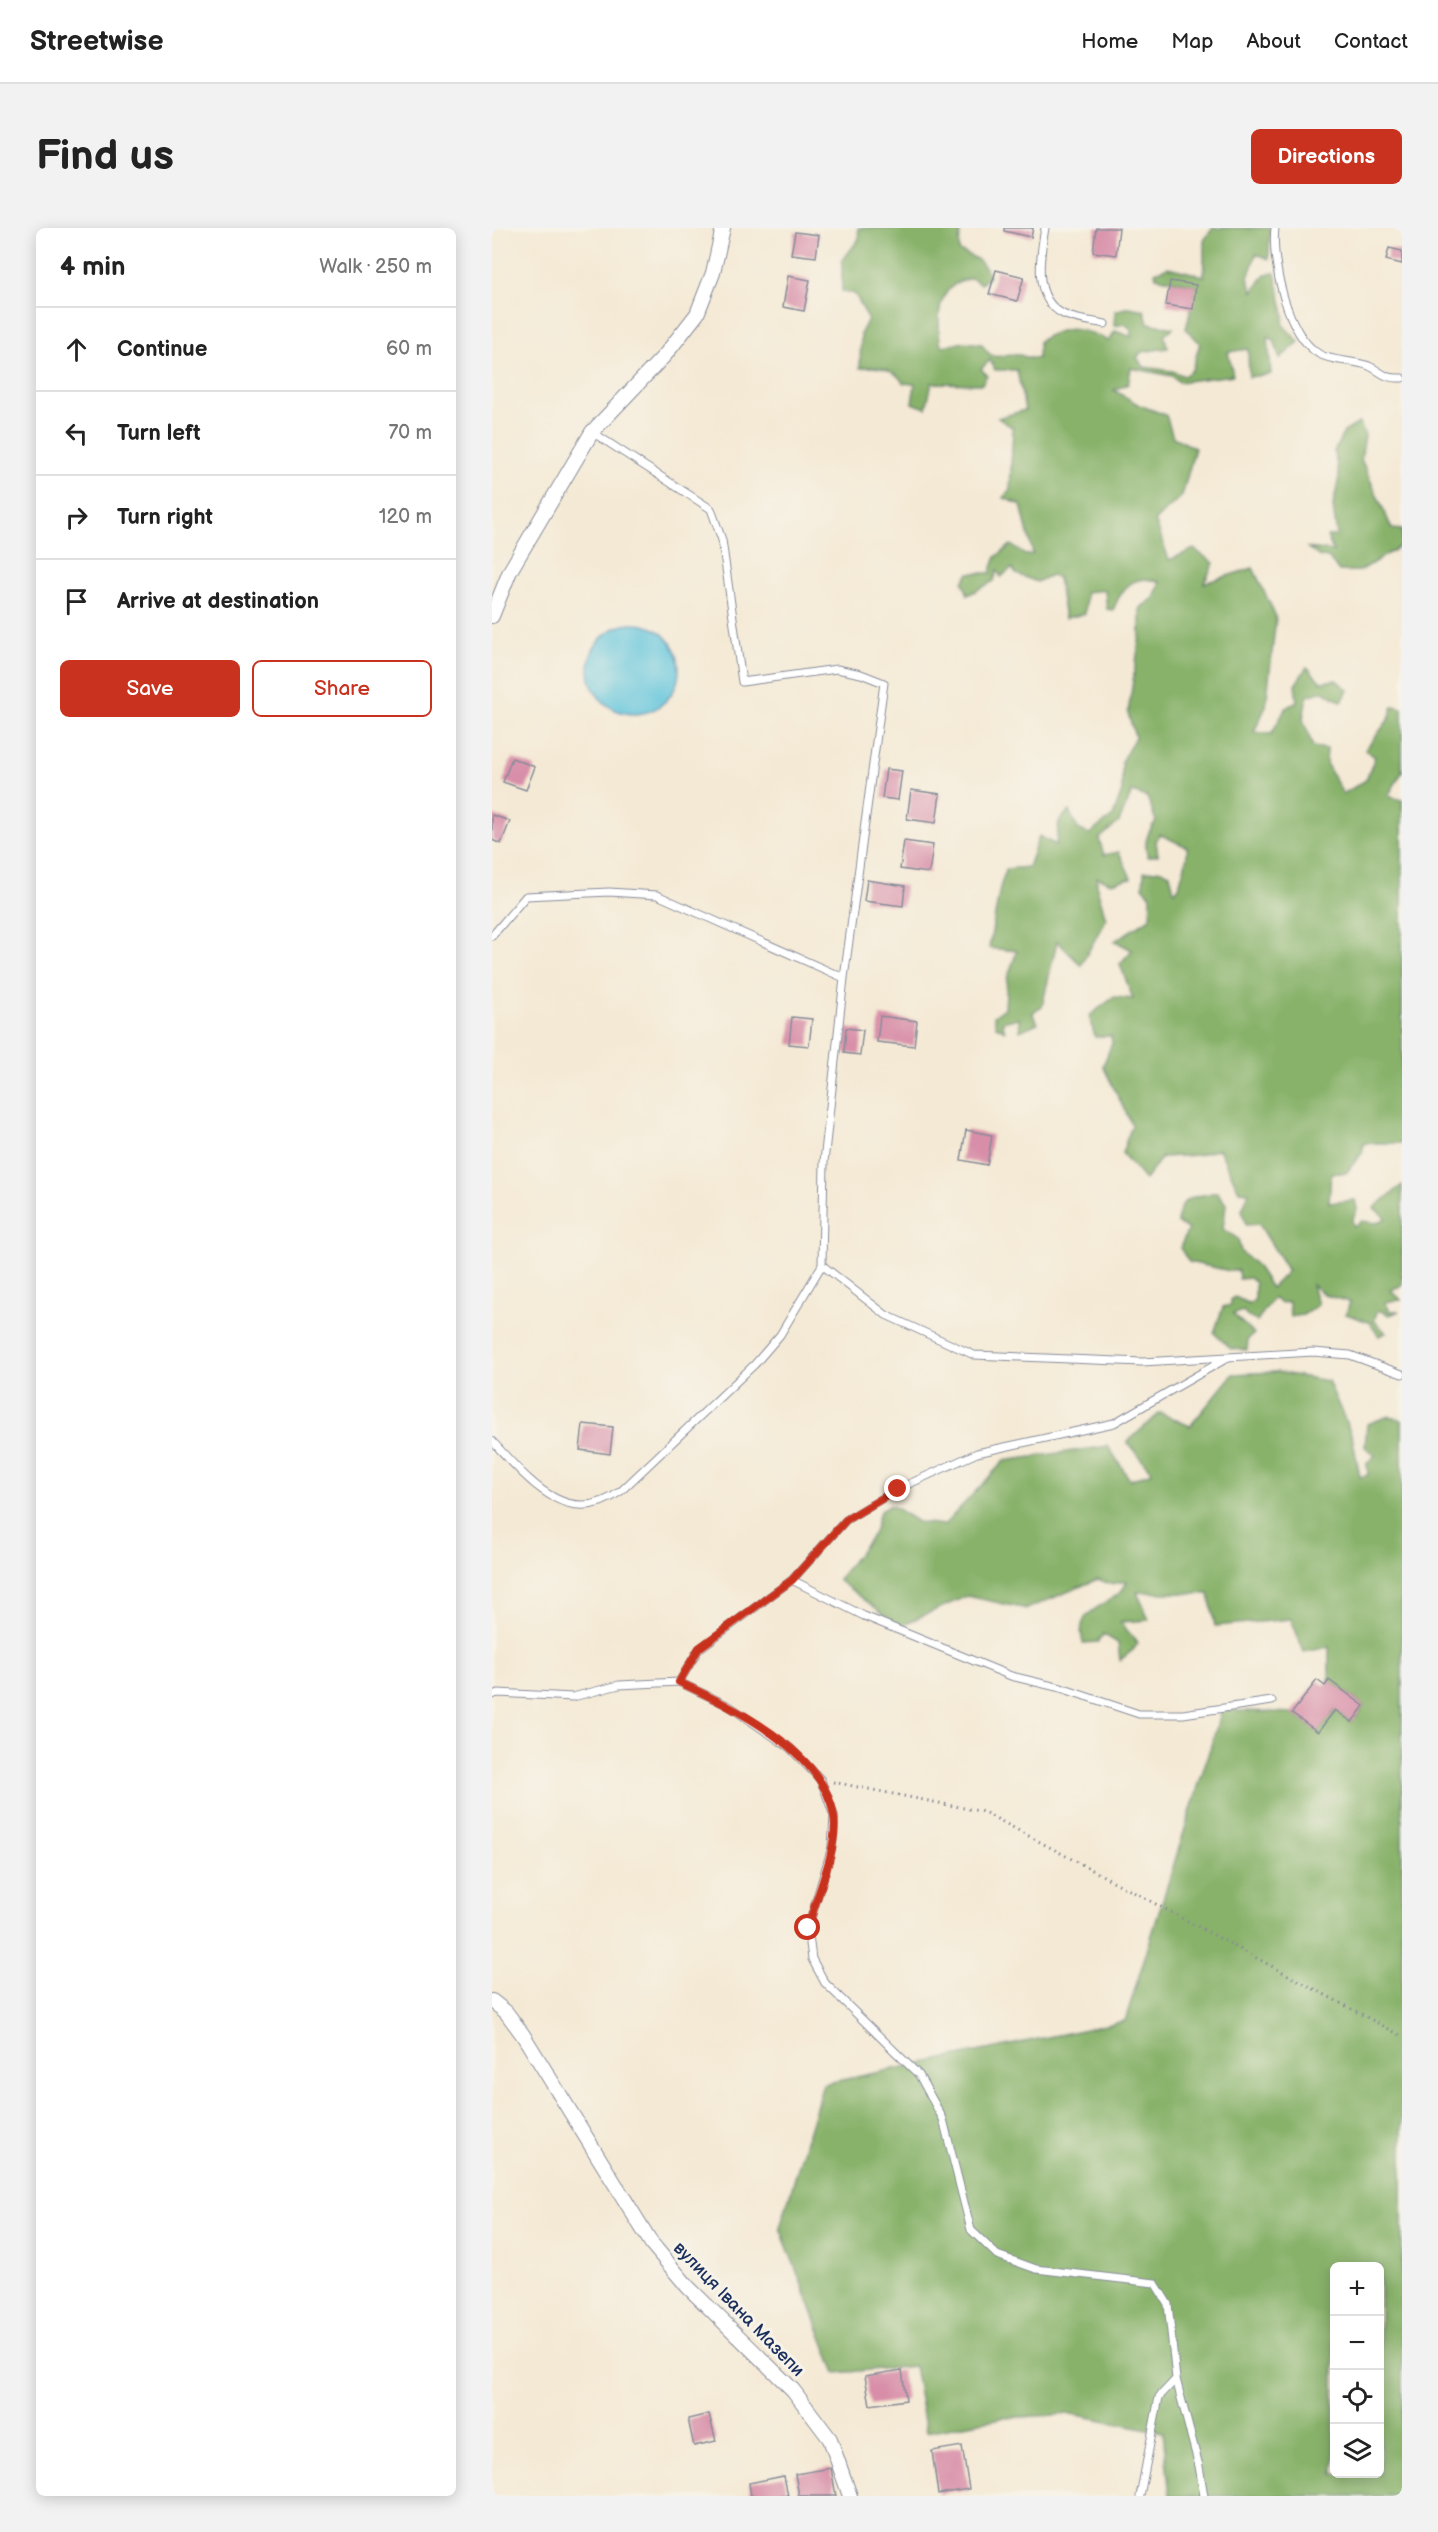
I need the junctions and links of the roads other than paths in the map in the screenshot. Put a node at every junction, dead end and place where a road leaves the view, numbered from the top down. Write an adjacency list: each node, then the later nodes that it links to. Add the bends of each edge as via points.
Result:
1 (723, 228): 6 (street, via 713,273 697,314 666,355)
2 (1045, 228): 4 (lane, via 1039,273 1053,307 1065,315)
3 (1275, 228): 5 (lane, via 1283,297 1300,334 1319,354 1368,366 1389,379)
4 (1105, 324)
5 (1402, 378)
6 (592, 432): 7 (street, via 510,571); 9 (lane, via 711,509 722,540 742,682 837,669 884,683)
7 (492, 616)
8 (492, 936): 9 (lane, via 526,896 609,892 657,896)
9 (844, 978): 10 (lane, via 824,1162)
10 (822, 1265): 11 (lane, via 886,1315 974,1355 1142,1362); 13 (lane, via 780,1335 755,1364 609,1499 589,1506 565,1503 533,1485)
11 (1229, 1357): 12 (lane, via 1313,1352 1350,1355); 14 (lane, via 1114,1423 977,1453 898,1489 846,1520)
12 (1402, 1374)
13 (492, 1441)
14 (792, 1580): 15 (lane, via 699,1648); 17 (lane, via 864,1616 1011,1676 1139,1714 1183,1714)
15 (679, 1682): 16 (lane, via 619,1685 573,1697); 19 (lane, via 729,1706 790,1748 821,1780 834,1816 832,1847 808,1928 812,1959 825,1983 919,2075 943,2118 971,2230 997,2255 1036,2269 1155,2283 1168,2304)
16 (492, 1695)
17 (1272, 1701)
18 (492, 2001): 20 (street, вулиця Івана Мазепи, via 523,2035 652,2244 688,2287 793,2390 830,2439)
19 (1176, 2379): 21 (lane, via 1159,2397); 22 (lane)
20 (850, 2496)
21 (1140, 2496)
22 (1204, 2496)

